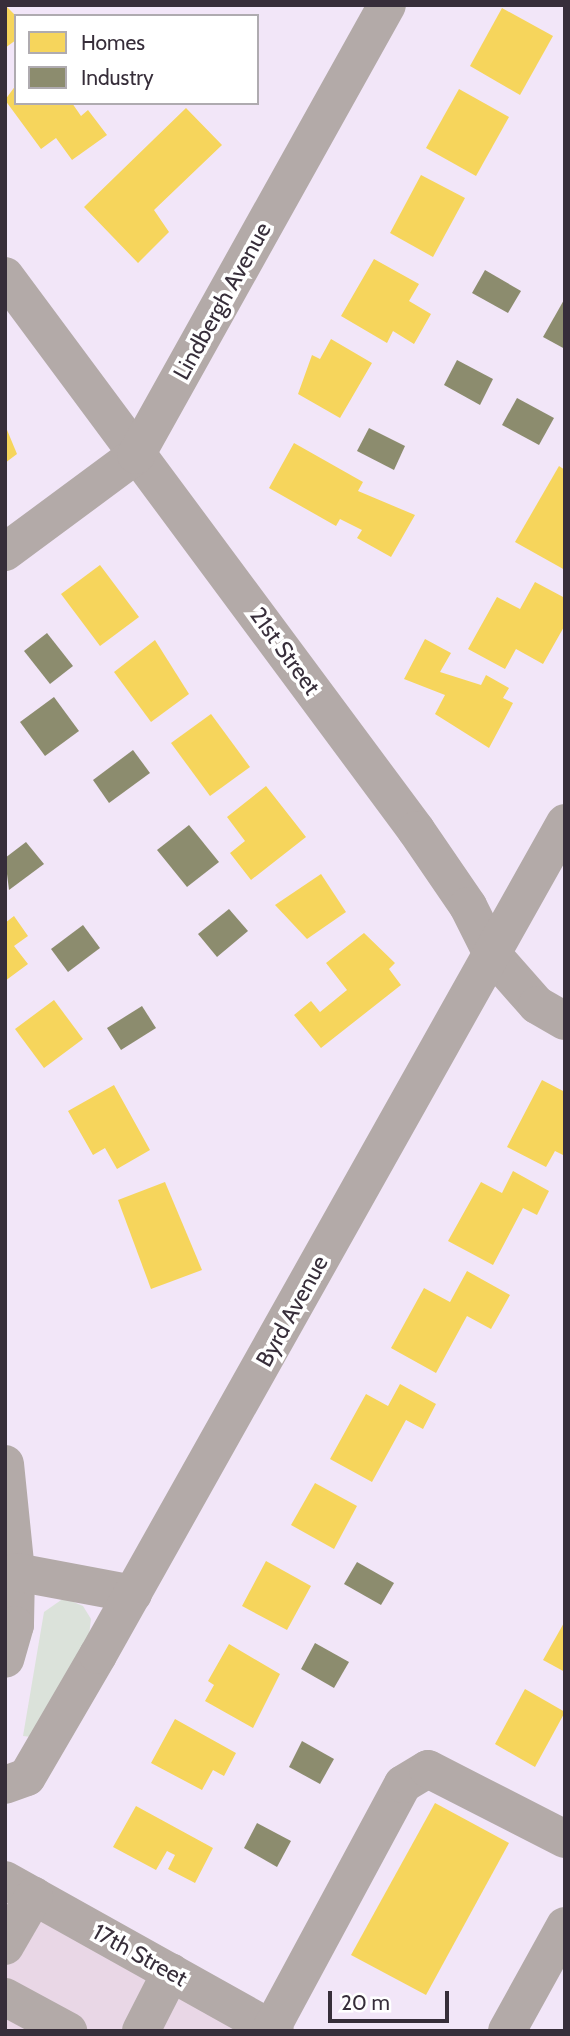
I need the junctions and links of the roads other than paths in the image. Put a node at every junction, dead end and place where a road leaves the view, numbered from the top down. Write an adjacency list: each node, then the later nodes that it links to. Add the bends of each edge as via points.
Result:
1 (387, 5): 3 (street, Lindbergh Avenue)
2 (5, 276): 3 (street, 21st Street)
3 (136, 455): 4 (street, Lindbergh Avenue); 6 (street, 21st Street, via 416,830 468,905)
4 (5, 552)
5 (565, 823): 6 (street, Byrd Avenue)
6 (492, 954): 7 (street, 21st Street, via 537,1005); 10 (street, Byrd Avenue)
7 (565, 1021)
8 (5, 1464): 9 (street)
9 (16, 1572): 10 (street); 11 (street, via 15,1625)
10 (133, 1594): 12 (street, Byrd Avenue, via 27,1776)
11 (5, 1659)
12 (5, 1784)
13 (565, 1839): 19 (street, via 446,1775 428,1769 403,1784)
14 (20, 1888): 16 (street); 17 (street, 17th Street)
15 (565, 1926): 22 (street)
16 (5, 1946)
17 (171, 1972): 19 (street, 17th Street); 21 (street)
18 (5, 1997): 20 (street)
19 (273, 2030)
20 (68, 2031)
21 (141, 2031)
22 (507, 2031)

